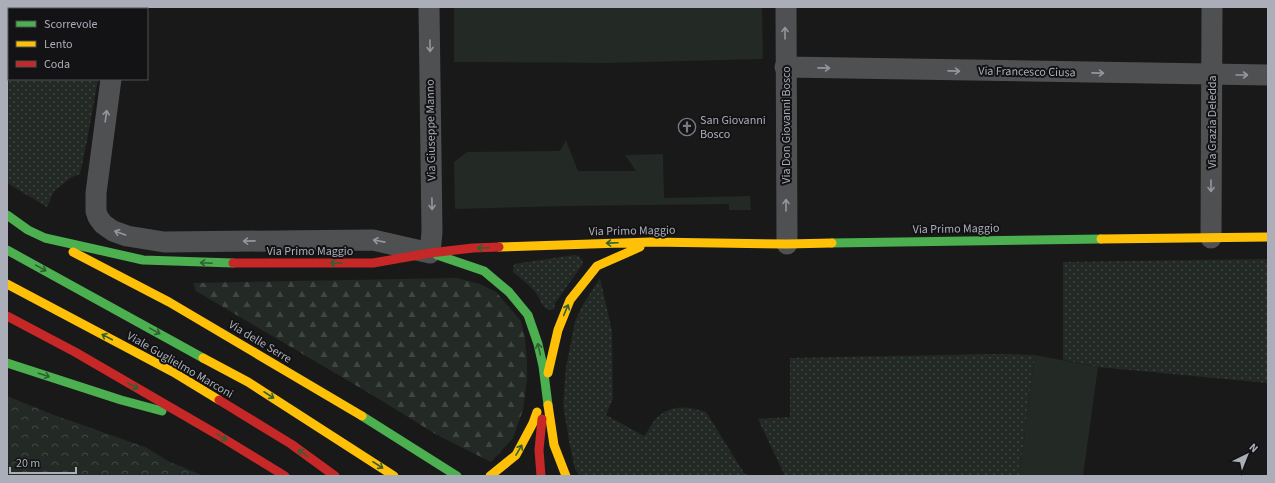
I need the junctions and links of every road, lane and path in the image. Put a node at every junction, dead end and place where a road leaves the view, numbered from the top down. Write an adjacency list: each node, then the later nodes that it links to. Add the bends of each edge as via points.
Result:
1 (429, 7): 17 (street, Via Giuseppe Manno, one-way to 17, via 432,226)
2 (786, 7): 4 (street, Via Don Giovanni Bosco, one-way to 2)
3 (1212, 7): 5 (street, Via Grazia Deledda)
4 (785, 67): 5 (street, Via Francesco Ciusa, one-way to 5); 15 (street, Via Don Giovanni Bosco, one-way to 4)
5 (1212, 75): 6 (street, Via Francesco Ciusa, one-way to 6); 13 (street, Via Grazia Deledda, one-way to 13)
6 (1268, 75)
7 (111, 80): 17 (street, one-way to 7, via 373,240 164,242 113,231 103,224 96,211 96,192)
8 (7, 215): 10 (main road, Via Primo Maggio)
9 (7, 223): 10 (main road)
10 (28, 230): 12 (main road, Via Primo Maggio)
11 (1268, 237): 13 (main road, Via Primo Maggio)
12 (46, 238): 17 (main road, Via Primo Maggio, one-way to 12, via 373,263 218,264 143,260); 26 (main road, Via delle Serre, via 169,302 365,418)
13 (1210, 238): 15 (main road, Via Primo Maggio)
14 (651, 242): 15 (main road, Via Primo Maggio); 17 (main road, Via Primo Maggio, one-way to 17, via 473,248); 21 (main road, one-way to 14, via 556,337 570,300 597,266)
15 (787, 244)
16 (7, 250): 25 (main road, one-way to 25, via 248,382)
17 (430, 252): 21 (main road, one-way to 17, via 538,344 528,315 509,292 484,271)
18 (7, 284): 24 (main road, Viale Guglielmo Marconi, one-way to 18, via 291,444 173,372)
19 (7, 316): 22 (main road, one-way to 22)
20 (7, 363): 22 (main road, one-way to 22, via 121,400)
21 (546, 388): 27 (main road, one-way to 21, via 516,455 533,423); 28 (main road, via 539,450); 29 (main road, via 554,444)
22 (188, 417): 23 (main road, one-way to 23)
23 (285, 476)
24 (335, 476)
25 (394, 476)
26 (457, 476)
27 (490, 476)
28 (541, 476)
29 (566, 476)

